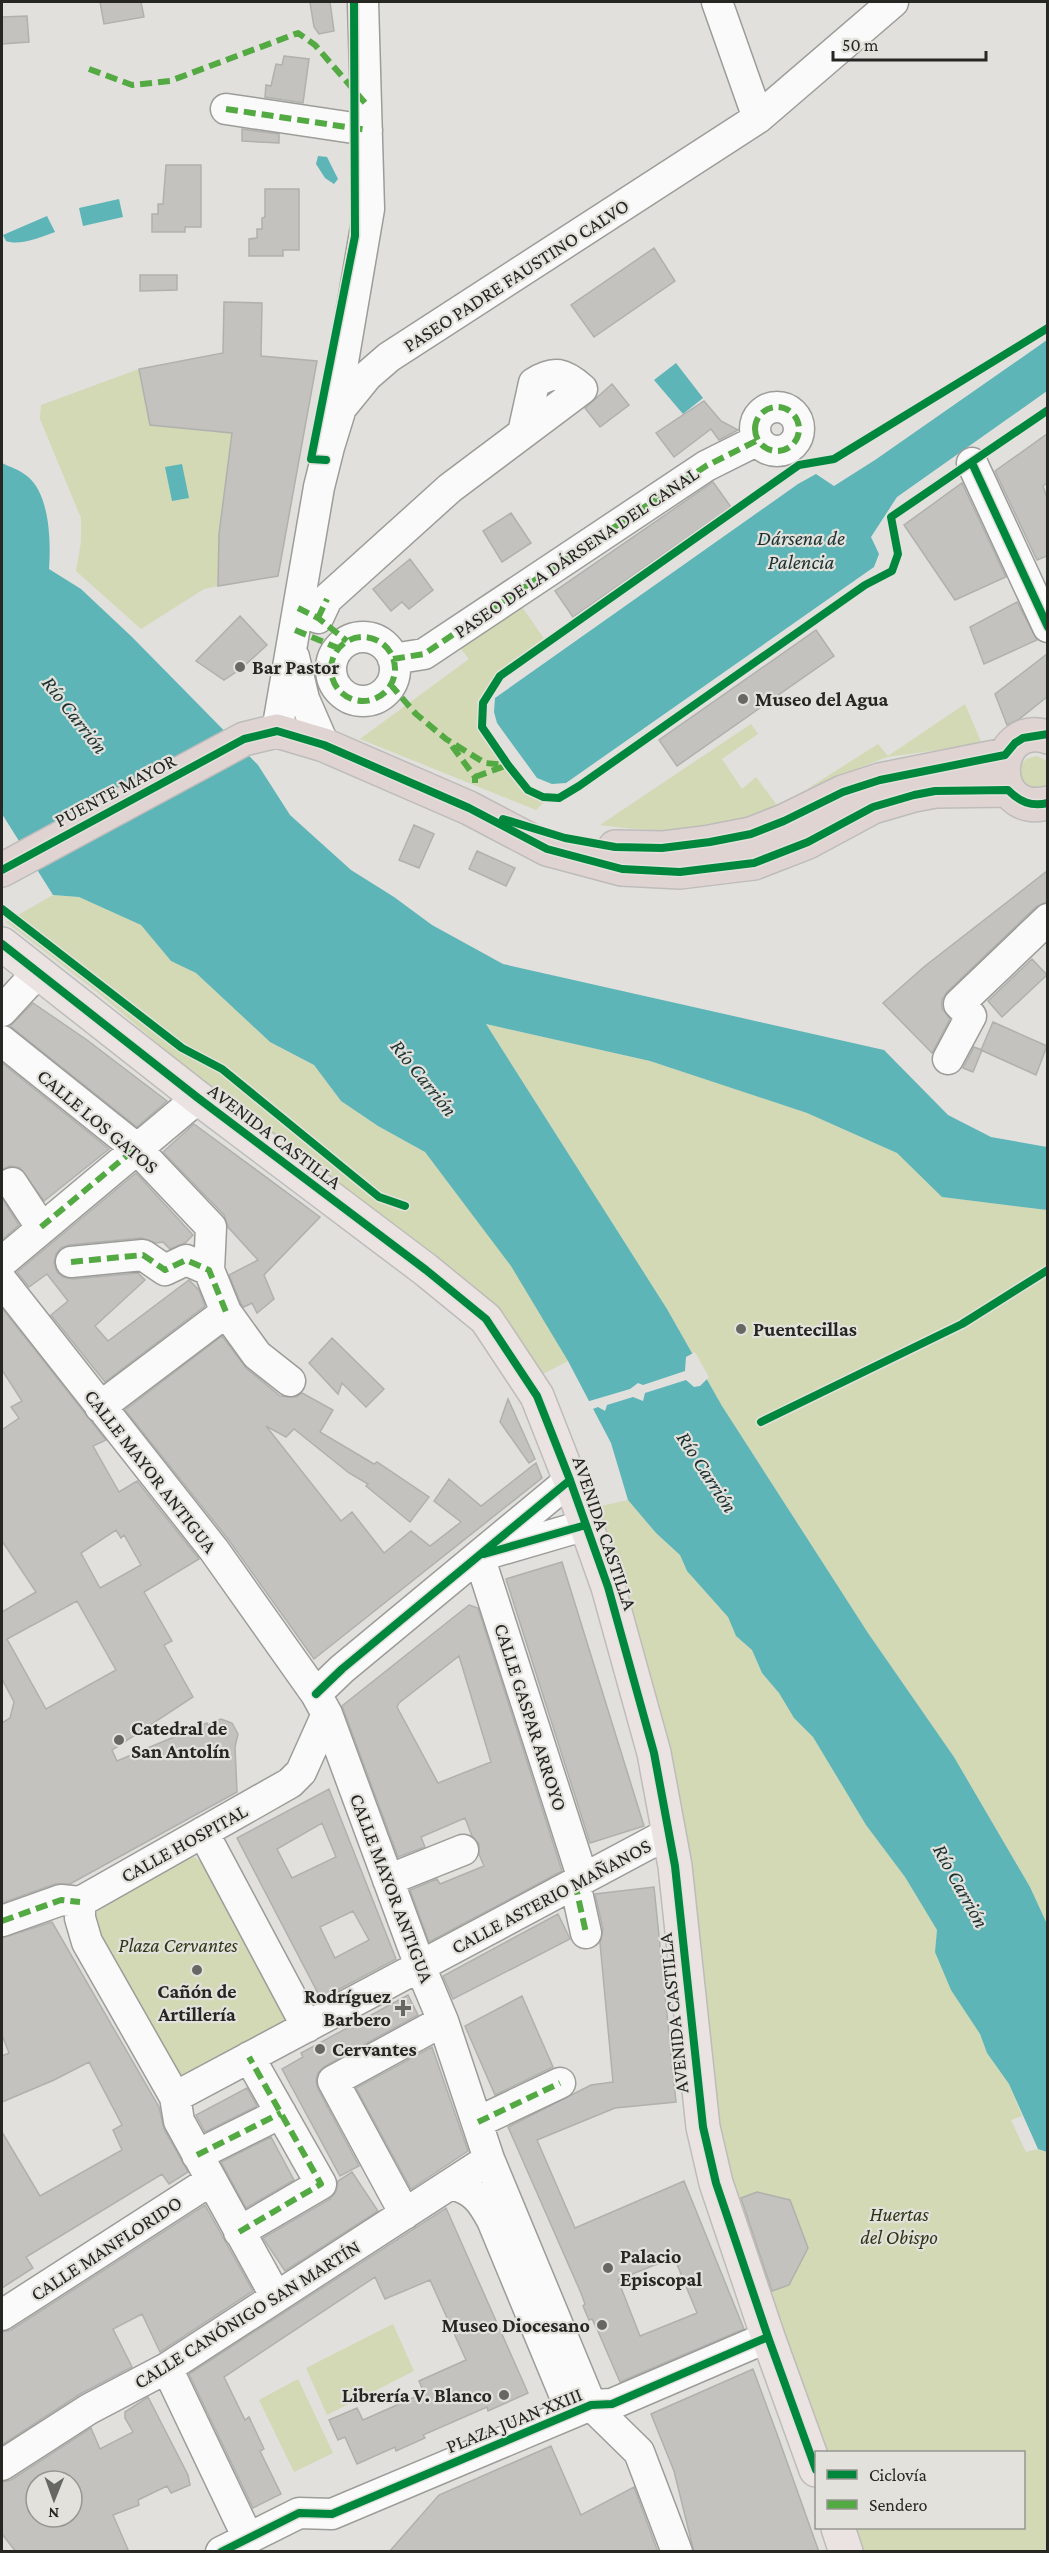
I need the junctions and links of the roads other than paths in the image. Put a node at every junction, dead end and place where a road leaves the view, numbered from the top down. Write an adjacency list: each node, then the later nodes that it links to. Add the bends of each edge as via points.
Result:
1 (363, 2): 6 (street)
2 (717, 2): 5 (street)
3 (893, 2): 5 (street, PASEO PADRE FAUSTINO CALVO)
4 (226, 109): 6 (street)
5 (758, 118): 8 (street, PASEO PADRE FAUSTINO CALVO, via 399,350)
6 (367, 130): 7 (street, via 369,209)
7 (346, 343): 8 (street); 9 (street, via 339,385)
8 (367, 376): 9 (street, PASEO PADRE FAUSTINO CALVO)
9 (340, 408): 14 (street, PASEO PADRE FAUSTINO CALVO, via 318,488)
10 (523, 433): 14 (street, via 450,488)
11 (758, 440): 17 (street, PASEO DE LA DÁRSENA DEL CANAL, via 706,466 424,654)
12 (972, 463): 13 (street)
13 (1036, 574): 15 (street)
14 (301, 626): 16 (street); 18 (street, PASEO PADRE FAUSTINO CALVO); 20 (street, PASEO PADRE FAUSTINO CALVO, via 298,680)
15 (1047, 627)
16 (343, 644): 17 (street, via 365,637 374,639); 17 (street, via 333,657 333,679 338,689 357,700 379,697 387,690 393,680)
17 (393, 658)
18 (277, 731): 20 (highway); 25 (highway, PUENTE MAYOR, via 244,739)
19 (1046, 736): 21 (highway, via 1023,738)
20 (324, 745): 24 (highway)
21 (1005, 755): 22 (highway, via 1002,773); 24 (highway, via 880,780 843,792 751,834 662,848 615,847 565,838)
22 (1008, 790): 23 (highway, via 1027,804); 24 (highway, via 914,795 873,807 808,842 754,863 680,872 622,869 547,849)
23 (1047, 803)
24 (469, 808)
25 (2, 870)
26 (1047, 919): 31 (street, via 959,1004 971,1016)
27 (2, 944): 28 (main road, AVENIDA CASTILLA)
28 (38, 974): 29 (street); 32 (main road, AVENIDA CASTILLA)
29 (2, 1011)
30 (2, 1041): 33 (street, CALLE LOS GATOS)
31 (948, 1059)
32 (198, 1098): 33 (street); 43 (main road, AVENIDA CASTILLA, via 486,1319 537,1396)
33 (136, 1148): 35 (street); 38 (street, CALLE LOS GATOS, via 211,1227)
34 (12, 1183): 35 (street)
35 (41, 1227): 36 (street)
36 (2, 1262)
37 (71, 1262): 38 (street, via 143,1255 165,1270 186,1260)
38 (209, 1269): 40 (street)
39 (2, 1281): 42 (street, CALLE MAYOR ANTIGUA)
40 (226, 1312): 41 (street, via 257,1355); 42 (street)
41 (290, 1381)
42 (100, 1407): 46 (street, CALLE MAYOR ANTIGUA, via 214,1550)
43 (570, 1480): 44 (main road, AVENIDA CASTILLA); 45 (street)
44 (586, 1526): 45 (street); 48 (main road, AVENIDA CASTILLA, via 608,1587 654,1753)
45 (479, 1556): 46 (street); 51 (street, CALLE GASPAR ARROYO)
46 (322, 1704): 47 (street, CALLE HOSPITAL, via 302,1772 275,1792); 50 (street, CALLE MAYOR ANTIGUA)
47 (203, 1832): 52 (street, CALLE HOSPITAL); 57 (street)
48 (669, 1833): 51 (street, CALLE ASTERIO MAÑANOS); 70 (main road, AVENIDA CASTILLA, via 703,2127 719,2196)
49 (463, 1850): 50 (street)
50 (388, 1880): 55 (street, CALLE MAYOR ANTIGUA)
51 (579, 1881): 54 (street, CALLE GASPAR ARROYO); 55 (street, CALLE ASTERIO MAÑANOS)
52 (80, 1902): 53 (street, CALLE HOSPITAL, via 61,1900); 60 (street, via 87,1942)
53 (2, 1921)
54 (586, 1933)
55 (420, 1966): 56 (street, CALLE MAYOR ANTIGUA); 57 (street, CALLE ASTERIO MAÑANOS)
56 (443, 2021): 62 (street, CALLE MAYOR ANTIGUA); 66 (street, via 333,2081)
57 (307, 2027): 58 (street)
58 (249, 2057): 60 (street); 61 (street)
59 (560, 2084): 62 (street)
60 (175, 2097): 64 (street, via 179,2121)
61 (281, 2113): 64 (street, CALLE MANFLORIDO); 67 (street, via 321,2184)
62 (478, 2122): 63 (street, CALLE MAYOR ANTIGUA)
63 (489, 2159): 65 (street, CALLE CANÓNIGO SAN MARTÍN); 72 (street, CALLE MAYOR ANTIGUA)
64 (204, 2168): 67 (street); 69 (street, CALLE MANFLORIDO)
65 (452, 2184): 66 (street, CALLE CANÓNIGO SAN MARTÍN); 72 (street, CALLE MAYOR ANTIGUA, via 479,2197)
66 (405, 2214): 68 (street, CALLE CANÓNIGO SAN MARTÍN)
67 (239, 2232): 68 (street)
68 (276, 2297): 71 (street, CALLE CANÓNIGO SAN MARTÍN)
69 (2, 2315)
70 (768, 2337): 72 (street, PLAZA JUAN XXIII, via 612,2404); 74 (main road, AVENIDA CASTILLA)
71 (167, 2368): 73 (street, CALLE CANÓNIGO SAN MARTÍN, via 89,2409); 76 (street)
72 (582, 2409): 76 (street, PLAZA JUAN XXIII, via 332,2514 299,2513); 78 (street, CALLE MAYOR ANTIGUA, via 639,2452)
73 (2, 2465)
74 (815, 2467)
75 (838, 2529): 79 (main road)
76 (260, 2532): 77 (street, PLAZA JUAN XXIII)
77 (221, 2552)
78 (677, 2552)
79 (846, 2552)

